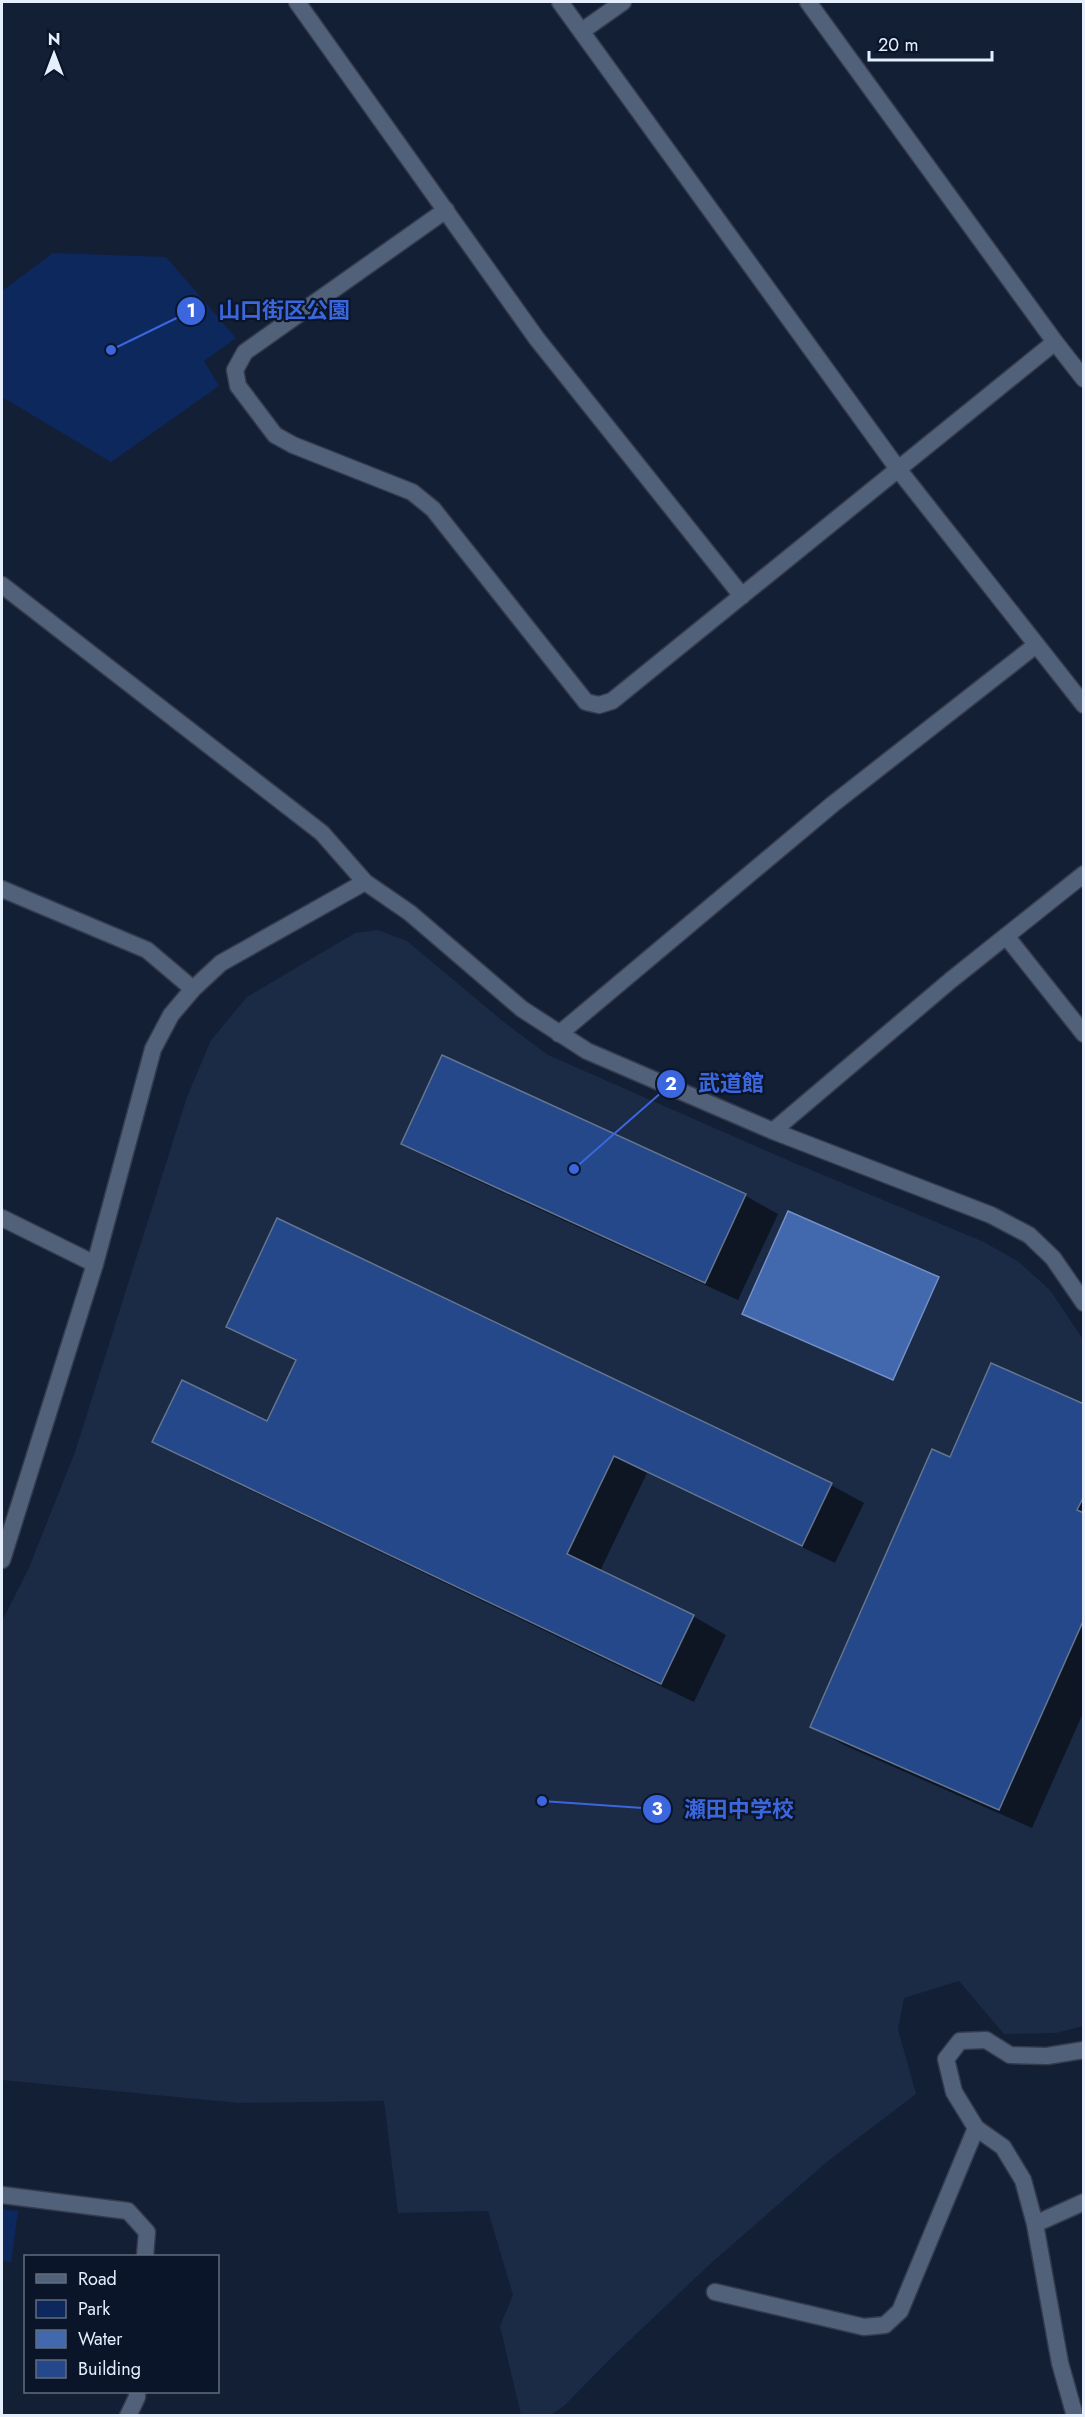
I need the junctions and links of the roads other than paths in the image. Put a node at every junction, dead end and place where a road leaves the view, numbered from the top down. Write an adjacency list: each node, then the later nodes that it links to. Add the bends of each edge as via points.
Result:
1 (297, 2): 6 (street)
2 (560, 2): 5 (street)
3 (623, 2): 5 (street)
4 (808, 2): 7 (street)
5 (582, 31): 9 (street)
6 (446, 210): 11 (street, via 537,339); 11 (street, via 245,352 235,370 238,386 275,435 412,492 433,509 586,702 599,705 612,701)
7 (1055, 342): 8 (street); 9 (street)
8 (1083, 379)
9 (898, 470): 11 (street); 12 (street)
10 (2, 585): 15 (street, via 322,833)
11 (742, 596)
12 (1035, 645): 13 (street); 19 (street, via 833,804)
13 (1083, 705)
14 (1083, 874): 17 (street)
15 (365, 882): 18 (street, via 221,963); 19 (street, via 410,913 522,1009)
16 (2, 889): 18 (street, via 147,950)
17 (1006, 936): 20 (street); 21 (street)
18 (193, 989): 23 (street, via 171,1015 153,1048)
19 (560, 1034): 21 (street, via 588,1051)
20 (1083, 1034)
21 (772, 1131): 24 (street, via 991,1215 1029,1235 1053,1258)
22 (2, 1218): 23 (street)
23 (95, 1264): 25 (street)
24 (1083, 1303)
25 (2, 1560)
26 (1083, 2050): 27 (street, via 1047,2056 1010,2055 986,2040 960,2041 946,2059 954,2092)
27 (976, 2128): 30 (street, via 1003,2147 1023,2180); 32 (street, via 900,2311 885,2325 864,2327)
28 (2, 2195): 31 (street, via 128,2211 147,2232)
29 (1083, 2202): 30 (street)
30 (1035, 2224): 35 (street, via 1060,2363)
31 (145, 2255)
32 (715, 2292)
33 (137, 2393): 34 (street)
34 (128, 2415)
35 (1075, 2415)

